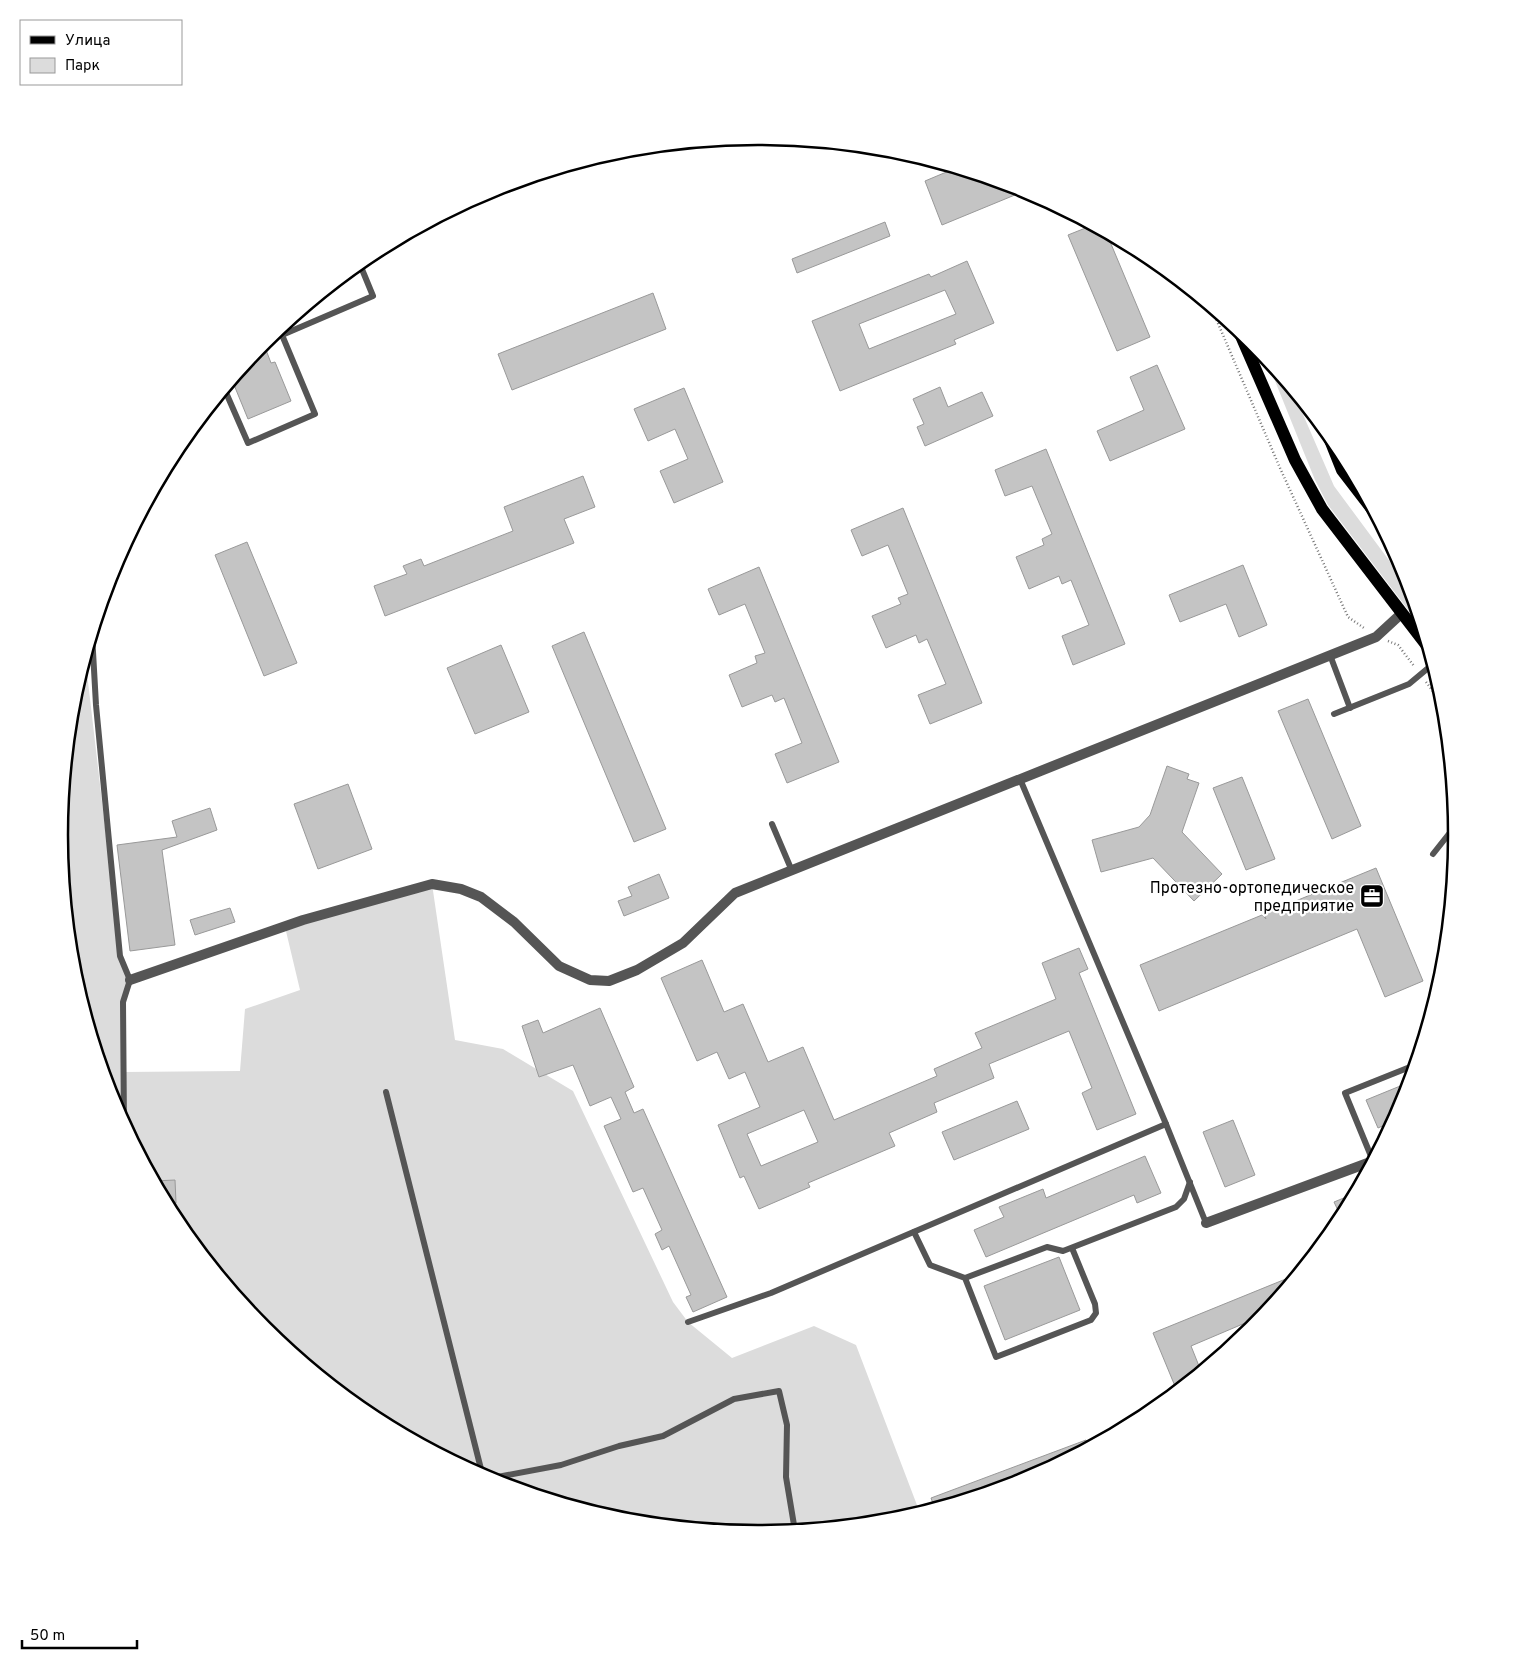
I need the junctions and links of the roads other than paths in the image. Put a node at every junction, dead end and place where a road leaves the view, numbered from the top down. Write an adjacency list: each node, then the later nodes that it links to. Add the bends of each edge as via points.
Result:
1 (362, 270): 3 (lane, via 373,296 282,336 315,414 248,442)
2 (1246, 347): 6 (main road, via 1295,460 1322,509)
3 (227, 395)
4 (1339, 462): 5 (main road)
5 (1351, 481)
6 (1401, 614): 7 (main road); 9 (street, via 1376,637)
7 (1419, 636)
8 (93, 650): 18 (lane, via 120,956)
9 (1330, 655): 11 (lane); 13 (street)
10 (1428, 668): 11 (lane, via 1409,684)
11 (1350, 708): 12 (lane)
12 (1334, 714)
13 (1020, 779): 17 (street); 22 (lane)
14 (772, 824): 17 (lane)
15 (1448, 835): 16 (lane)
16 (1433, 854)
17 (792, 871): 18 (street, via 735,893 683,943 637,970 609,981 590,980 560,966 514,922 481,897 461,889 432,884 303,920)
18 (130, 980): 21 (lane, via 123,1002)
19 (1408, 1068): 23 (lane, via 1345,1093)
20 (386, 1092): 31 (lane)
21 (124, 1107)
22 (1166, 1124): 25 (lane); 27 (lane)
23 (1370, 1154)
24 (1364, 1164): 26 (street)
25 (1190, 1182): 26 (lane); 28 (lane, via 1184,1198 1176,1207)
26 (1206, 1222)
27 (914, 1232): 29 (lane, via 930,1265); 30 (lane, via 771,1293)
28 (1072, 1248): 29 (lane, via 1063,1251 1047,1247); 29 (lane, via 1096,1313 1091,1320 996,1357)
29 (965, 1278)
30 (688, 1322)
31 (480, 1467)
32 (502, 1476): 33 (lane, via 561,1465 618,1446 663,1436 734,1399 779,1391 787,1425 786,1477)
33 (794, 1524)

